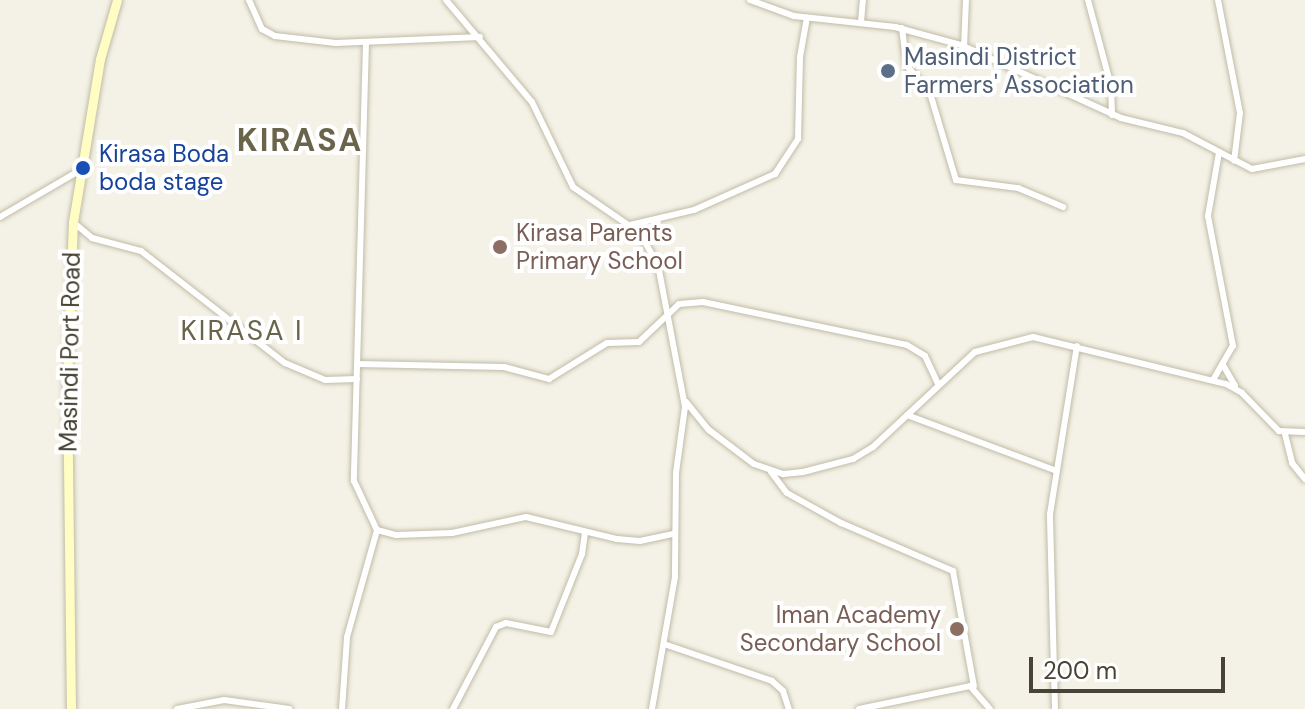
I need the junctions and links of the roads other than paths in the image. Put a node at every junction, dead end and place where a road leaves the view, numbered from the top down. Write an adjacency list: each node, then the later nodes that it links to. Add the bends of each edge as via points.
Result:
1 (117, 0): 19 (main road, Masindi Port Road, via 104,38)
2 (249, 0): 13 (street, via 262,29 275,36)
3 (446, 0): 12 (street)
4 (750, 0): 9 (street)
5 (863, 0): 10 (street)
6 (966, 0): 14 (street)
7 (1088, 0): 15 (street, via 1111,86)
8 (1218, 0): 18 (street, via 1240,113)
9 (807, 18): 10 (street); 23 (street, via 800,57 798,139 775,174 694,210)
10 (861, 22): 11 (street)
11 (902, 28): 14 (street); 20 (street, via 907,66 930,93 956,180 1004,185)
12 (480, 37): 13 (street); 23 (street, via 532,102 573,187)
13 (366, 43): 26 (street)
14 (964, 47): 15 (street)
15 (1112, 115): 16 (street, via 1183,133)
16 (1219, 152): 18 (street); 27 (street, via 1208,216 1233,344)
17 (1305, 159): 18 (street, via 1257,170)
18 (1234, 161)
19 (82, 169): 21 (street); 22 (main road, Masindi Port Road)
20 (1063, 207)
21 (0, 217)
22 (73, 222): 28 (street, via 92,238 141,251 285,363 325,380); 44 (main road, Masindi Port Road, via 67,385)
23 (630, 225): 24 (street, via 654,252)
24 (666, 315): 26 (street, via 639,342 607,343 549,379 504,367); 30 (street, via 679,304 703,302 907,345 925,356); 32 (street)
25 (1077, 346): 29 (street); 30 (street, via 1033,337 990,345 966,357); 36 (street)
26 (358, 364): 28 (street)
27 (1223, 365): 29 (street); 31 (street)
28 (357, 379): 39 (street, via 354,481)
29 (1213, 380): 31 (street)
30 (938, 384): 33 (street)
31 (1237, 389): 35 (street)
32 (684, 399): 37 (street, via 709,430); 41 (street)
33 (907, 415): 36 (street); 37 (street, via 862,455 803,472)
34 (1305, 432): 35 (street)
35 (1285, 434): 38 (street, via 1292,463)
36 (1057, 471): 53 (street, via 1049,542)
37 (771, 472): 43 (street, via 787,493 841,523 953,571)
38 (1305, 479)
39 (377, 530): 40 (street, via 396,535 452,533 526,517); 47 (street, via 347,637)
40 (585, 532): 41 (street, via 640,541); 48 (street, via 582,554 551,632 506,623 496,627)
41 (673, 534): 42 (street, via 675,577)
42 (667, 645): 49 (street); 50 (street, via 772,681 783,691)
43 (974, 686): 51 (street); 52 (street)
44 (71, 709)
45 (177, 709): 46 (street, via 224,700)
46 (289, 709)
47 (342, 709)
48 (453, 709)
49 (652, 709)
50 (789, 709)
51 (859, 709)
52 (990, 709)
53 (1055, 709)

